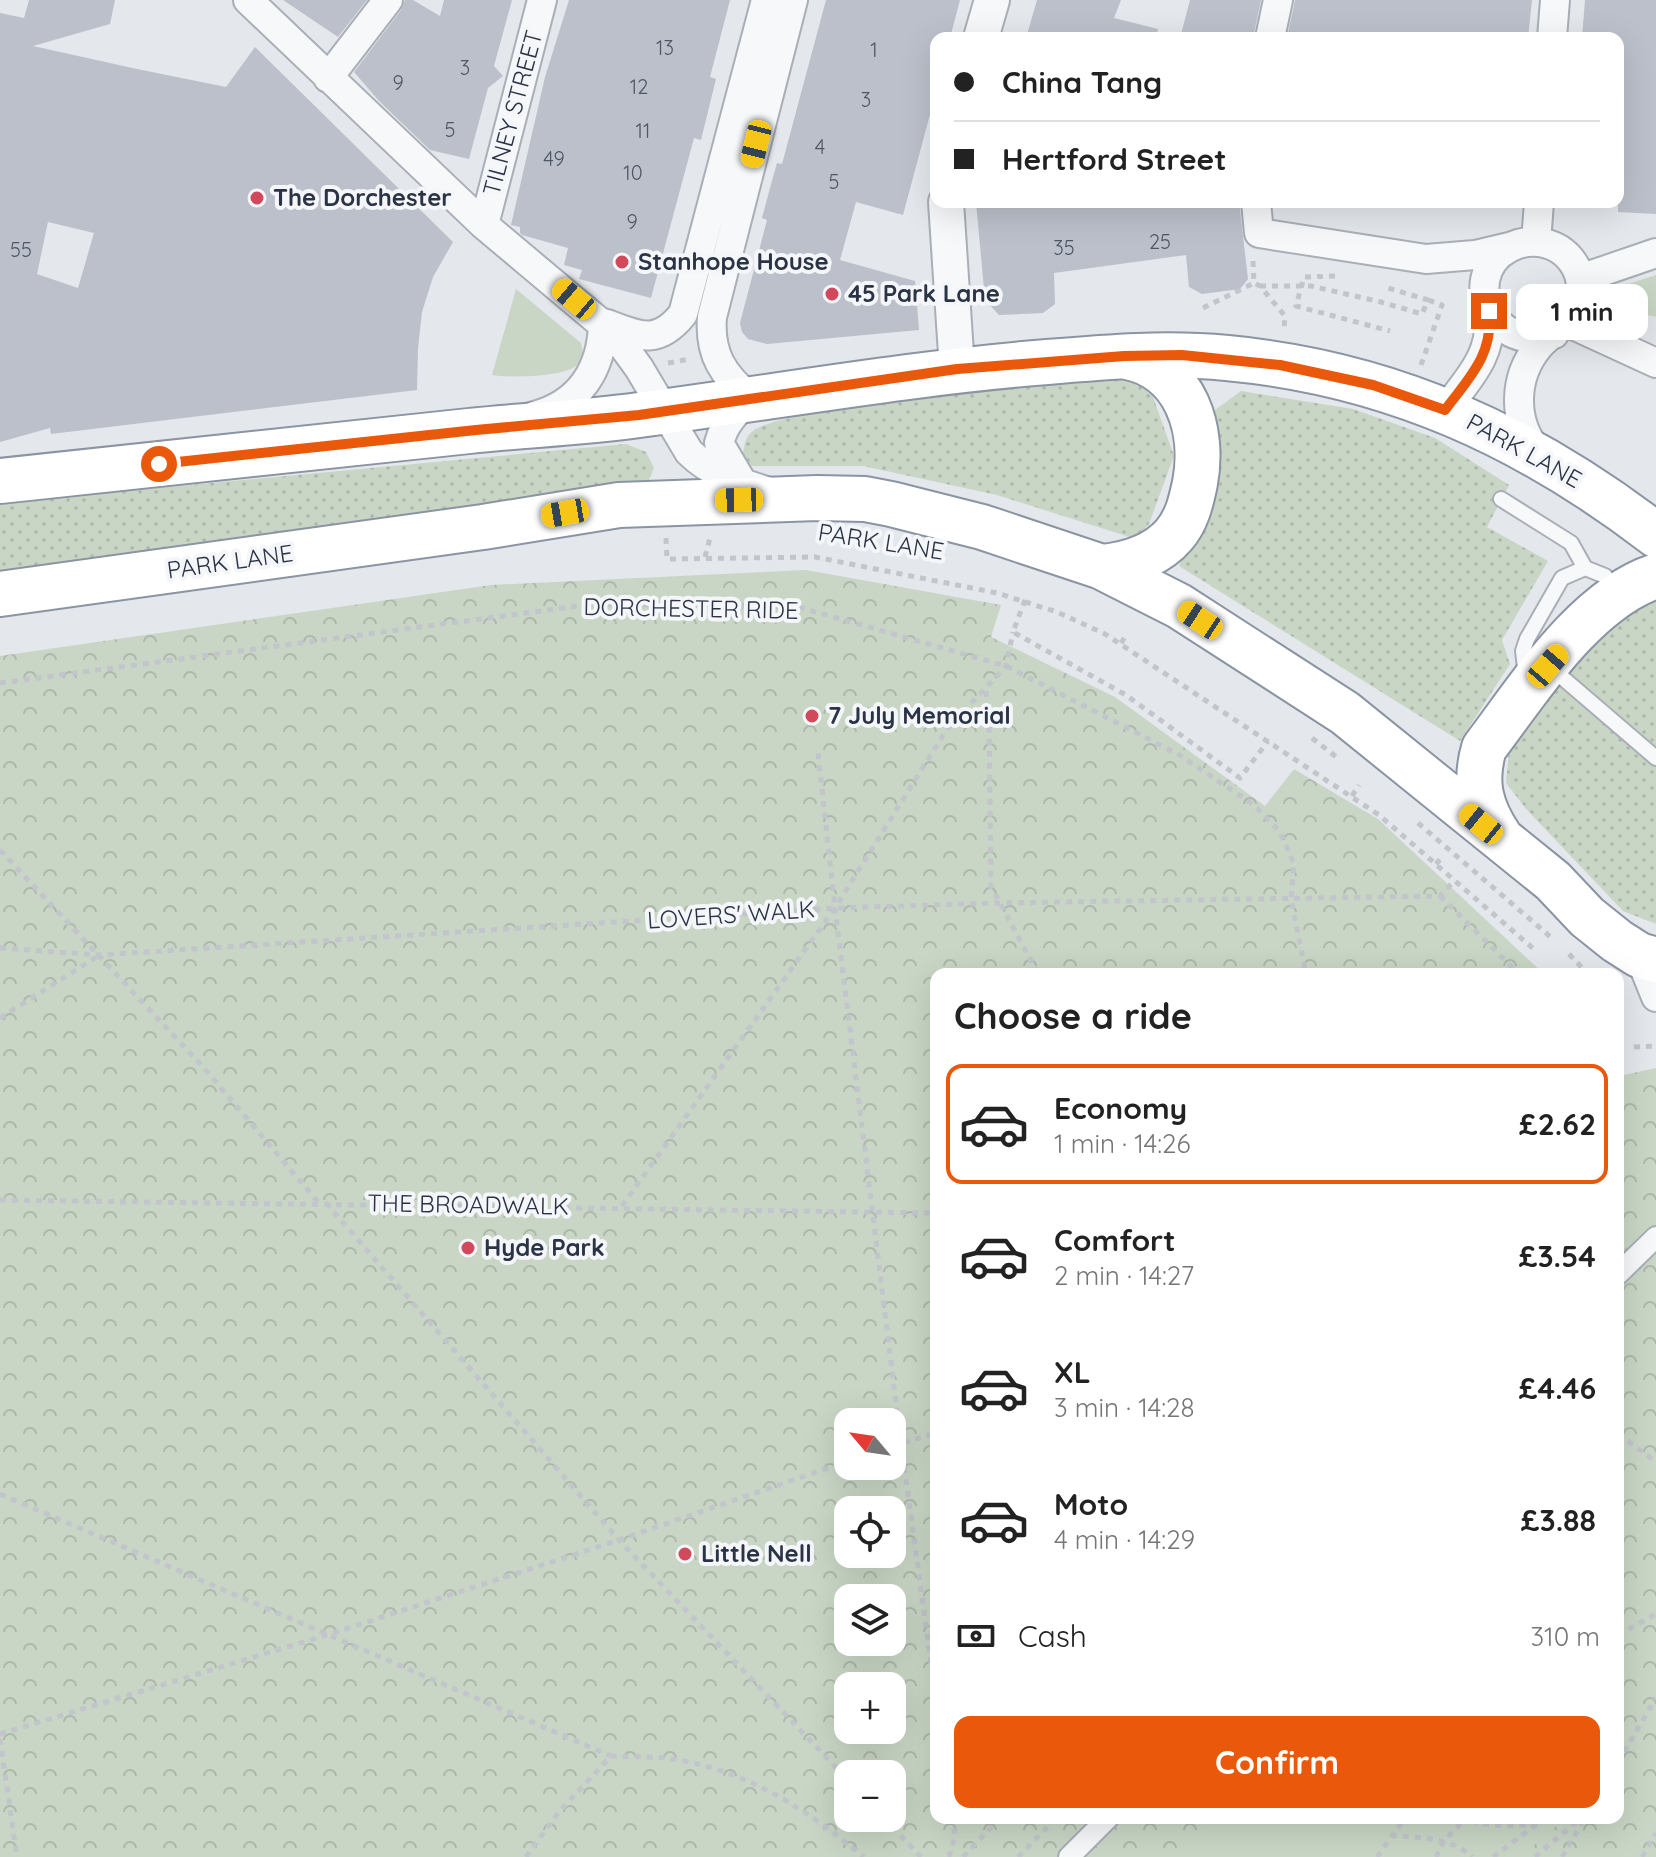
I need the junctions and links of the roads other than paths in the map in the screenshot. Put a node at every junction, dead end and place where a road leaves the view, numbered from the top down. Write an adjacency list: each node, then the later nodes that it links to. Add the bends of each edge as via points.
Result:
1 (248, 0): 12 (street)
2 (388, 0): 12 (street)
3 (542, 0): 16 (street, TILNEY STREET)
4 (766, 0): 22 (street, via 683,314 656,336)
5 (793, 0): 27 (street, via 710,335 723,371)
6 (992, 0): 9 (street)
7 (1278, 0): 10 (street)
8 (1555, 0): 11 (street)
9 (983, 32)
10 (1271, 32)
11 (1552, 32)
12 (328, 78): 16 (street)
13 (946, 208): 26 (street)
14 (1256, 208): 19 (street, via 1256,240)
15 (1537, 208): 17 (street)
16 (484, 225): 22 (street)
17 (1524, 244): 19 (street); 20 (street, via 1555,247); 21 (street, via 1502,252 1487,273)
18 (1656, 253): 20 (street)
19 (1426, 259): 21 (street, via 1450,271)
20 (1580, 279): 23 (street, via 1580,302)
21 (1487, 305): 23 (street, via 1499,325 1529,339); 28 (street, via 1490,338 1485,352)
22 (603, 323): 29 (street, PARK LANE); 30 (street, PARK LANE, via 595,370 580,390 539,415)
23 (1561, 328): 25 (street); 31 (street, via 1533,355 1519,395 1520,424)
24 (1124, 356): 26 (highway, PARK LANE); 28 (highway, PARK LANE, via 1182,355 1280,365 1373,385); 37 (highway, via 1159,370 1189,406 1196,426 1196,475 1188,510 1174,535 1141,559)
25 (1651, 357)
26 (957, 369): 27 (highway, PARK LANE)
27 (752, 399): 29 (highway, PARK LANE); 33 (street, via 734,413 719,443)
28 (1445, 410): 31 (highway, PARK LANE)
29 (665, 411): 30 (highway, PARK LANE); 33 (street, PARK LANE, via 700,463)
30 (476, 430): 32 (highway, PARK LANE)
31 (1542, 457): 36 (highway, PARK LANE)
32 (0, 481)
33 (742, 482): 34 (street, PARK LANE)
34 (794, 498): 37 (highway, PARK LANE, via 891,504); 39 (highway, PARK LANE, via 619,505)
35 (1501, 499): 38 (lane)
36 (1656, 535)
37 (1102, 567): 42 (highway, PARK LANE, via 1179,606 1323,698)
38 (1620, 579): 40 (highway)
39 (0, 594)
40 (1537, 679): 41 (lane); 42 (highway, via 1484,748 1479,765 1486,816)
41 (1656, 758)
42 (1504, 842): 43 (highway, PARK LANE, via 1617,941)
43 (1648, 957): 44 (street)
44 (1656, 997)
45 (1656, 1237): 46 (street)
46 (1624, 1268)
47 (1102, 1824): 48 (street)
48 (1069, 1857)

